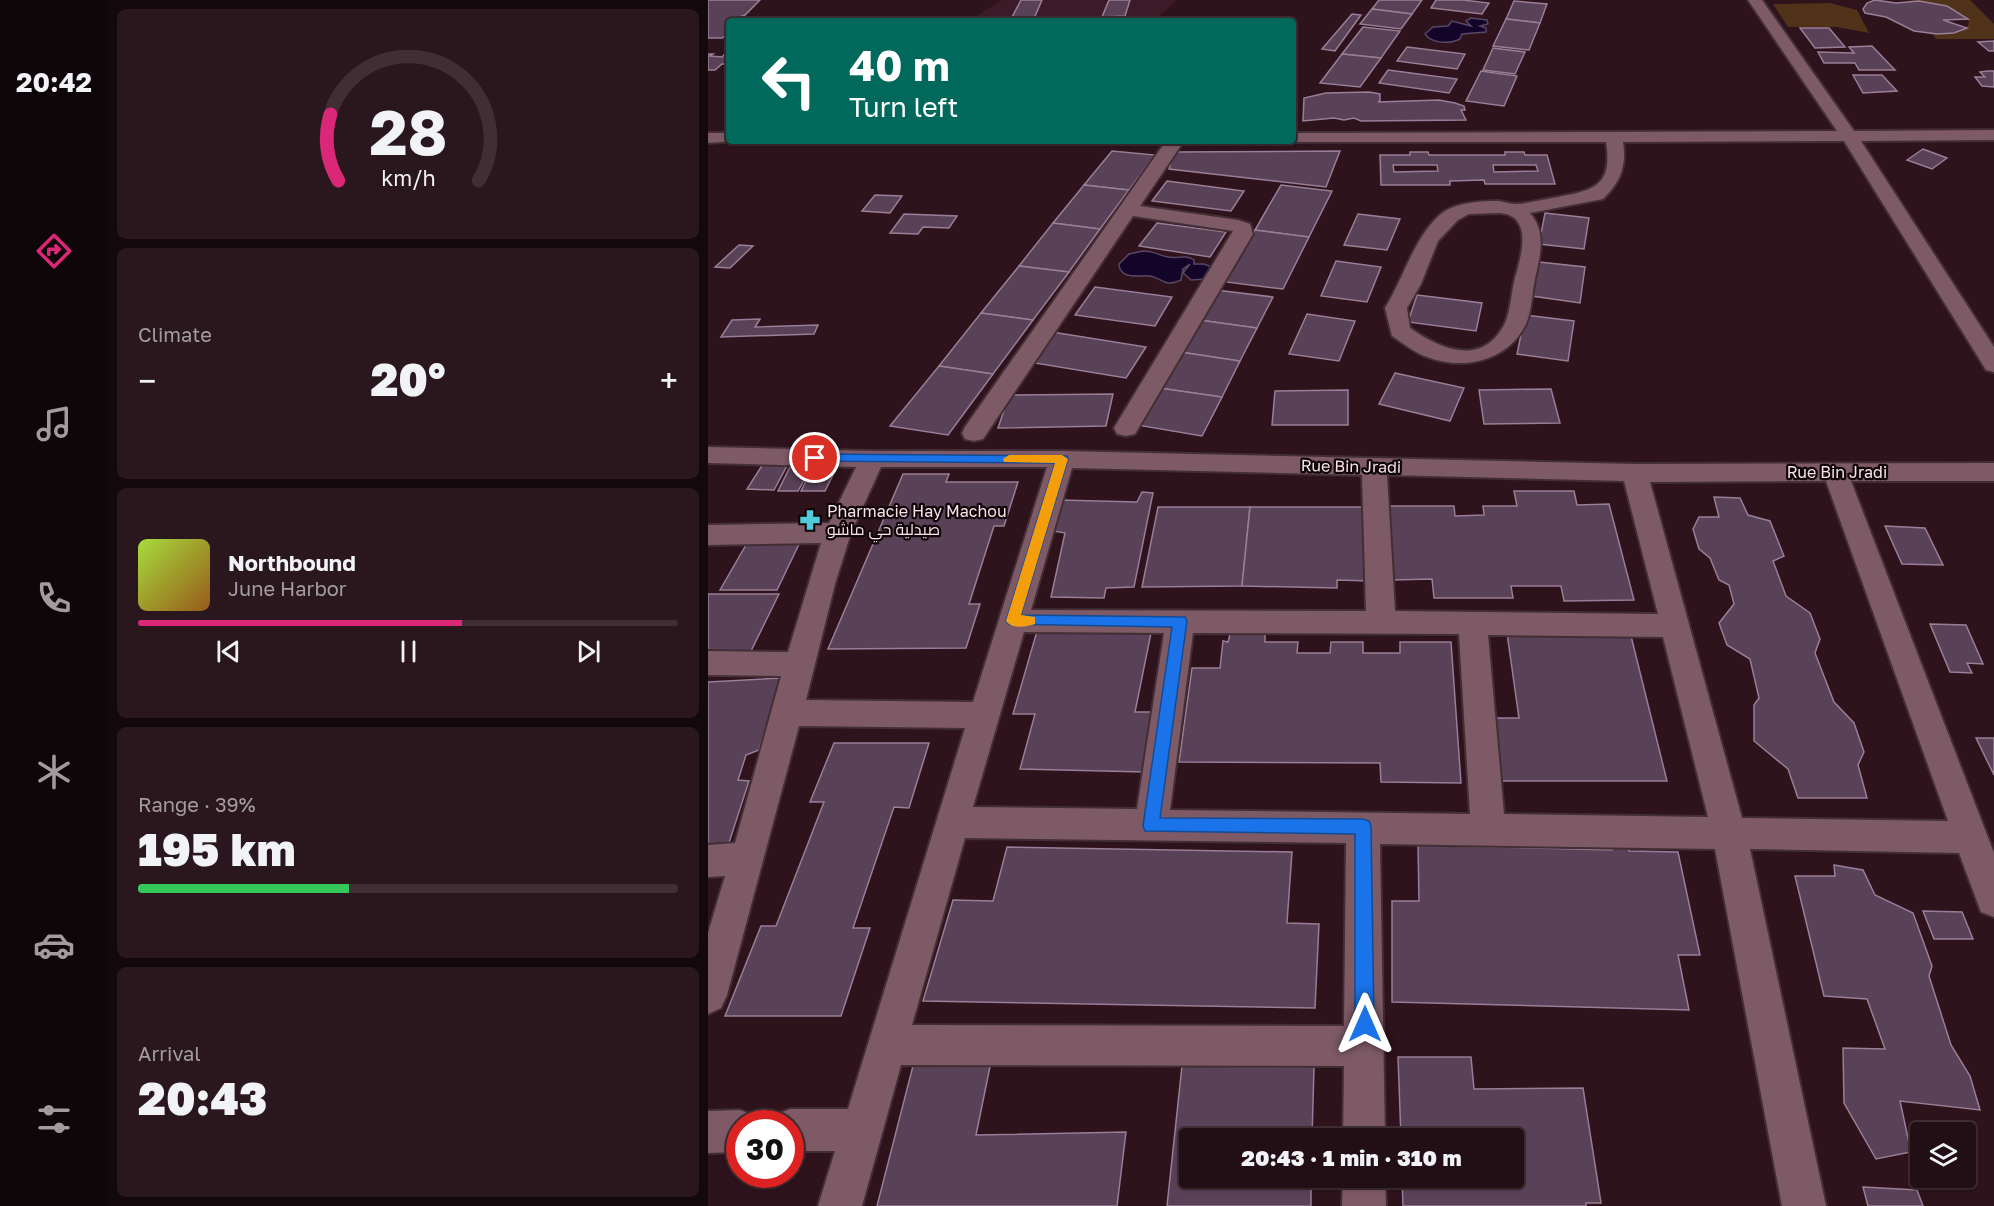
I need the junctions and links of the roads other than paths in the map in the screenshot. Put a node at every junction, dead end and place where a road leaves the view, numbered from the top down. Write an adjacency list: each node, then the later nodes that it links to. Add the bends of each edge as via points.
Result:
1 (1755, 0): 2 (street)
2 (1848, 135): 3 (street); 4 (street); 11 (street)
3 (1994, 135)
4 (1613, 136): 7 (street); 10 (street, via 1617,166 1606,187 1596,195)
5 (708, 138): 6 (street)
6 (726, 138)
7 (1296, 138)
8 (1173, 144): 9 (street)
9 (1128, 210): 12 (street, via 1238,226 1243,228 1243,234); 13 (street)
10 (1515, 210): 10 (street, via 1465,209 1441,225 1429,239 1411,284 1396,308 1400,331 1437,354 1459,357 1493,351 1507,337 1516,322 1529,261 1530,226)
11 (1994, 365)
12 (1126, 428)
13 (974, 433)
14 (708, 455): 15 (street, Rue Bin Jradi)
15 (872, 459): 16 (street, Rue Bin Jradi); 21 (street)
16 (1062, 459): 17 (street, Rue Bin Jradi); 23 (street)
17 (1374, 466): 20 (street, Rue Bin Jradi); 25 (street)
18 (1834, 472): 19 (street, Rue Bin Jradi); 20 (street, Rue Bin Jradi); 37 (street)
19 (1994, 472)
20 (1635, 473): 27 (street)
21 (838, 533): 22 (street); 29 (street)
22 (708, 535)
23 (1012, 621): 24 (street); 31 (street)
24 (1180, 621): 25 (street); 33 (street)
25 (1382, 622): 26 (street)
26 (1473, 623): 27 (street); 35 (street)
27 (1676, 626): 36 (street)
28 (708, 663): 29 (street)
29 (798, 664): 30 (street)
30 (785, 712): 31 (street); 38 (street)
31 (984, 715): 32 (street)
32 (952, 822): 33 (street); 42 (street)
33 (1151, 826): 34 (street)
34 (1363, 826): 35 (street); 43 (street)
35 (1488, 828): 36 (street)
36 (1729, 833): 37 (street); 52 (street)
37 (1971, 837): 40 (street)
38 (748, 859): 39 (street); 41 (street)
39 (708, 861)
40 (1994, 900)
41 (708, 995)
42 (887, 1045): 43 (street); 45 (street)
43 (1365, 1046): 44 (street)
44 (1364, 1128)
45 (863, 1130): 47 (street); 50 (street)
46 (726, 1131): 48 (street)
47 (804, 1131)
48 (708, 1132)
49 (1364, 1188): 51 (street)
50 (840, 1206)
51 (1364, 1206)
52 (1804, 1206)

